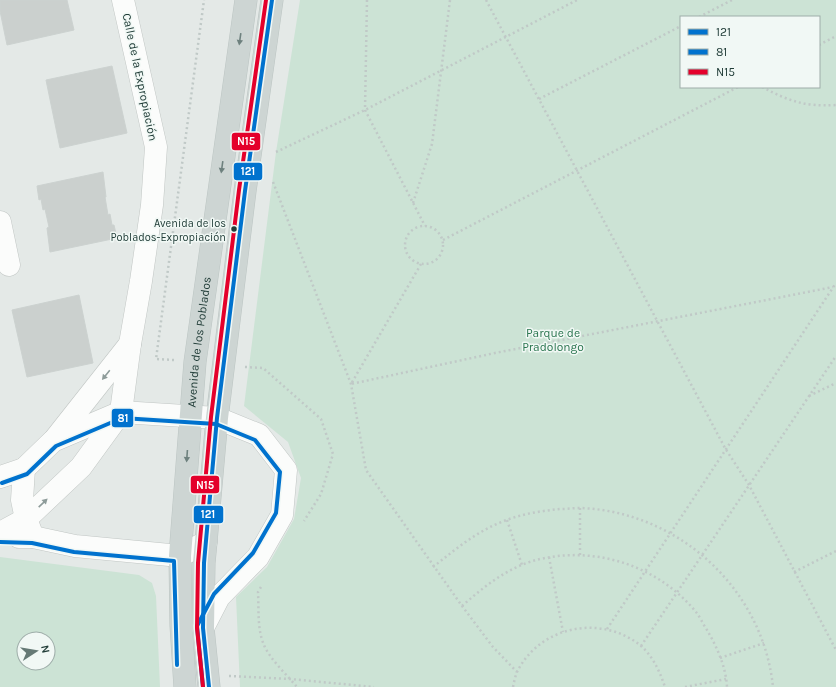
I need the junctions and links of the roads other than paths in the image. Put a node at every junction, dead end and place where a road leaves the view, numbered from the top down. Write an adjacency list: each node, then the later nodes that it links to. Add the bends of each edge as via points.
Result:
1 (123, 0): 6 (street, Calle de la Expropiación, via 156,147 152,205)
2 (246, 0): 8 (main road, Avenida de los Poblados, one-way to 8, via 195,362)
3 (272, 0): 9 (main road)
4 (0, 222): 5 (street)
5 (9, 265)
6 (130, 344): 7 (street, Calle de la Expropiación); 10 (street, Calle de la Expropiación, one-way to 10)
7 (121, 412): 8 (street); 10 (street); 13 (street, Calle de la Expropiación, one-way to 7, via 81,467)
8 (190, 417): 9 (street); 16 (main road, Avenida de los Poblados, one-way to 16)
9 (217, 418): 15 (main road); 17 (street, via 260,435 286,470 282,514 258,557 219,597)
10 (53, 441): 11 (street)
11 (24, 469): 12 (street); 13 (street, via 22,500)
12 (0, 477)
13 (30, 528): 14 (street, Calle de la Expropiación); 16 (street, via 75,546)
14 (0, 534)
15 (206, 542): 16 (street); 17 (main road)
16 (180, 556): 19 (main road, Avenida de los Poblados)
17 (203, 628): 18 (main road)
18 (209, 682)
19 (185, 687)

